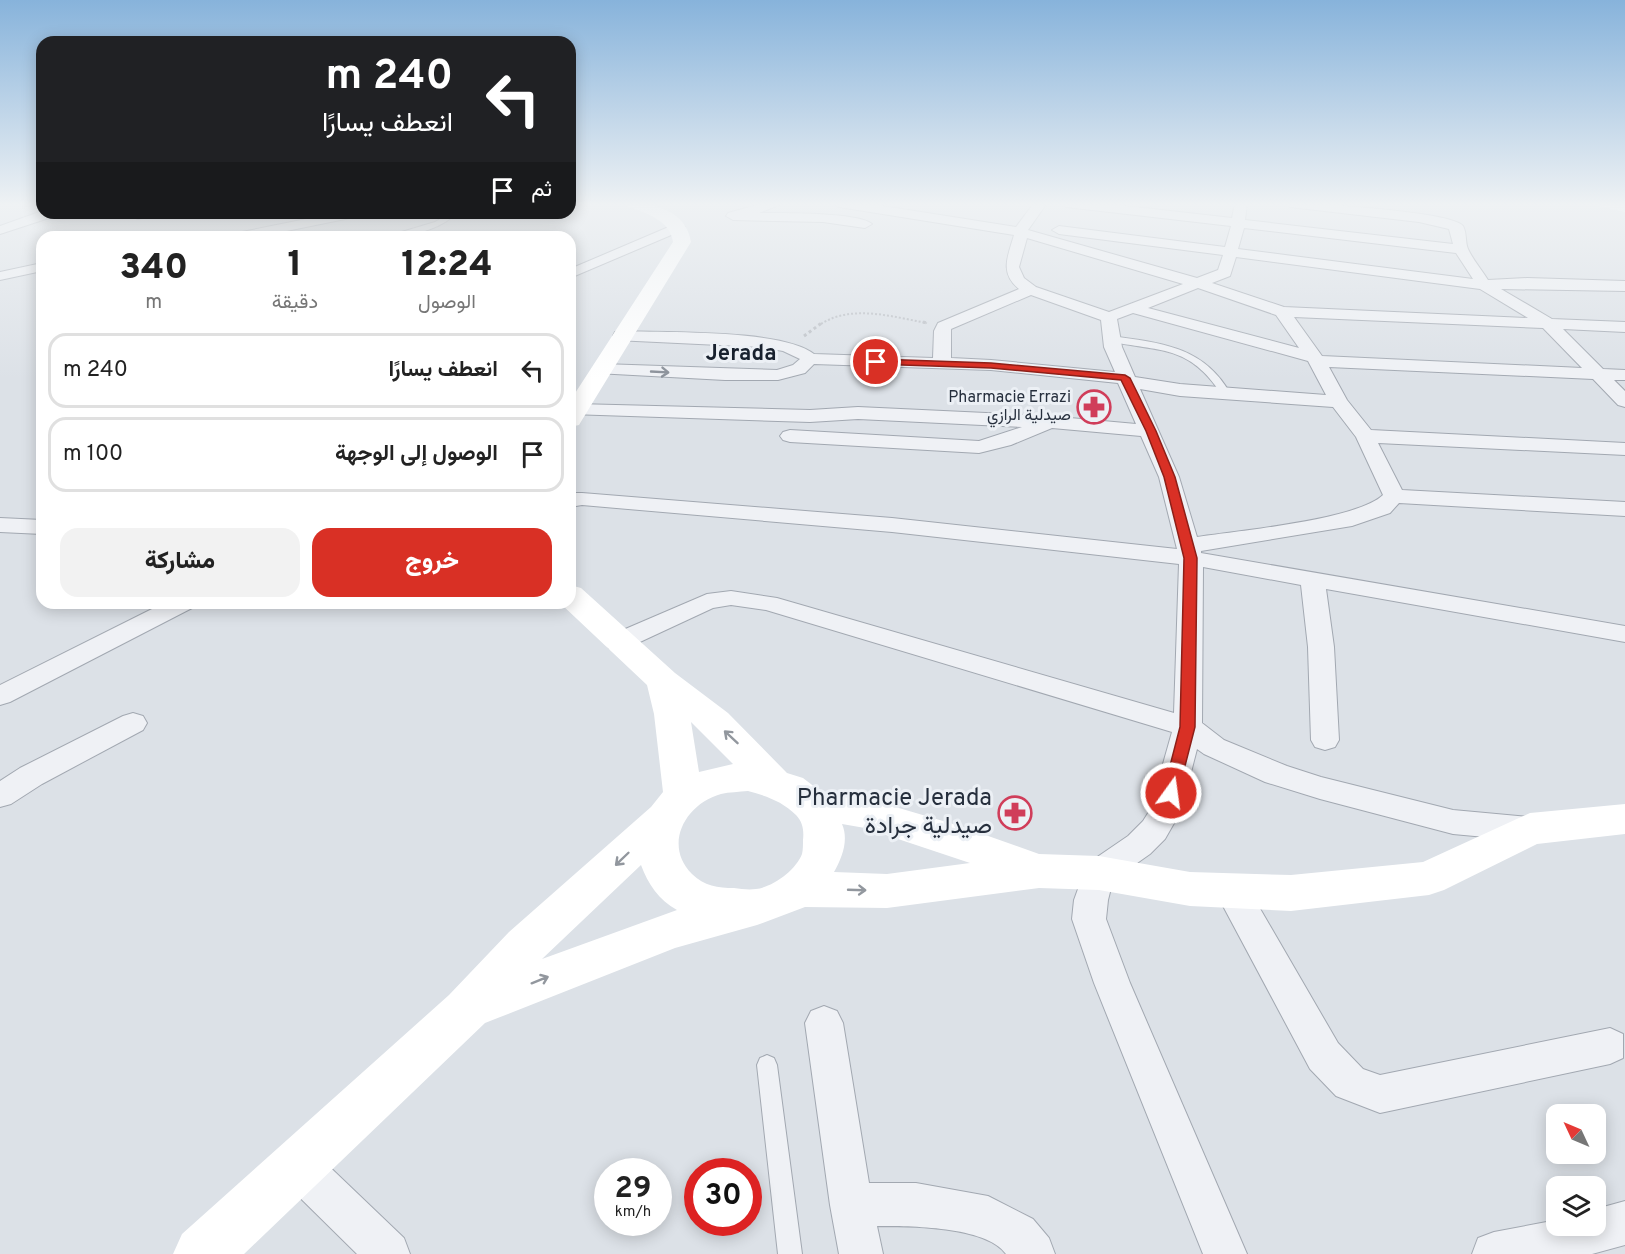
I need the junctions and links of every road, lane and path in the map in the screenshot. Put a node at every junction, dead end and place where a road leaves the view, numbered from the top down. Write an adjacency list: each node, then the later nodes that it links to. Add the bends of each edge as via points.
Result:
1 (598, 262): 9 (street)
2 (671, 262): 21 (main road)
3 (1013, 262): 14 (street, via 1016,279)
4 (1127, 262): 11 (street)
5 (1229, 262): 11 (street, via 1225,273)
6 (1299, 262): 12 (street)
7 (1469, 262): 12 (street)
8 (36, 268): 10 (street)
9 (576, 271)
10 (0, 276)
11 (1200, 284): 15 (street); 16 (street)
12 (1484, 285): 13 (street); 18 (street)
13 (1625, 286)
14 (1031, 290): 17 (street); 19 (street)
15 (1131, 308): 17 (street); 24 (street)
16 (1282, 312): 18 (street); 24 (street)
17 (1109, 317): 22 (street)
18 (1546, 322): 20 (street); 29 (street)
19 (944, 326): 23 (path, via 871,314 847,315 825,321); 26 (street)
20 (1625, 327)
21 (621, 336): 23 (street); 27 (main road)
22 (1112, 339): 31 (street); 32 (lane, via 1187,355 1205,365)
23 (787, 346): 25 (street)
24 (1316, 359): 29 (street); 34 (street)
25 (810, 360): 26 (street); 28 (street, via 799,369 778,375)
26 (942, 364): 31 (street)
27 (602, 369): 28 (street, one-way to 28); 35 (main road)
28 (690, 373): 36 (street)
29 (1596, 374): 30 (street); 33 (street)
30 (1625, 375)
31 (1126, 379): 32 (street, via 1180,390); 39 (street)
32 (1225, 393): 34 (street)
33 (1625, 401)
34 (1339, 402): 41 (street)
35 (576, 410)
36 (670, 412): 37 (street); 38 (street, via 810,416 858,413)
37 (576, 415)
38 (1048, 422): 39 (street); 40 (street, via 1019,436 979,447)
39 (1151, 431): 48 (street, via 1169,477)
40 (790, 436)
41 (1365, 436): 42 (street); 43 (street)
42 (1625, 449)
43 (1394, 496): 45 (street); 48 (street, via 1382,508 1352,519)
44 (576, 498): 48 (street)
45 (1625, 508)
46 (0, 525): 47 (street)
47 (36, 526)
48 (1189, 552): 49 (street); 57 (street)
49 (1313, 580): 52 (street); 58 (street)
50 (576, 601): 53 (main road)
51 (171, 609): 55 (street)
52 (1625, 634)
53 (618, 642): 54 (main road); 57 (street, via 707,601 731,598 768,603)
54 (663, 681): 59 (main road, one-way to 54, via 715,722); 62 (main road, via 672,714)
55 (0, 696)
56 (133, 723): 60 (street)
57 (1188, 727): 64 (street, via 1224,752 1320,788 1453,822); 66 (street, via 1171,793 1154,830)
58 (1325, 740)
59 (771, 780): 61 (main road, via 796,789); 62 (main road, via 725,778 703,786)
60 (0, 796)
61 (814, 805): 65 (main road, via 865,813); 67 (main road, via 825,825 826,848 817,870)
62 (673, 808): 69 (main road, via 657,837 657,857 666,876 682,892 704,903 730,908); 70 (main road, one-way to 70, via 525,946)
63 (1625, 819): 64 (main road)
64 (1530, 829): 68 (main road, via 1430,878 1291,893)
65 (1039, 872): 66 (main road); 67 (main road, one-way to 65, via 887,891)
66 (1099, 873): 68 (main road, via 1190,889); 83 (street, via 1090,900 1094,939)
67 (798, 889): 69 (main road)
68 (1233, 891): 72 (street, via 1324,1056 1350,1083 1380,1094)
69 (758, 906): 70 (main road, one-way to 69, via 668,931)
70 (466, 1010): 74 (main road)
71 (824, 1023): 75 (street)
72 (1610, 1046)
73 (767, 1065): 80 (lane)
74 (298, 1166): 78 (main road); 79 (street)
75 (850, 1205): 81 (street); 82 (street, via 916,1204 988,1218 1018,1234)
76 (1625, 1223): 77 (street)
77 (1551, 1249): 84 (street)
78 (202, 1254)
79 (387, 1254)
80 (790, 1254)
81 (861, 1254)
82 (1033, 1254)
83 (1225, 1254)
84 (1494, 1254)

